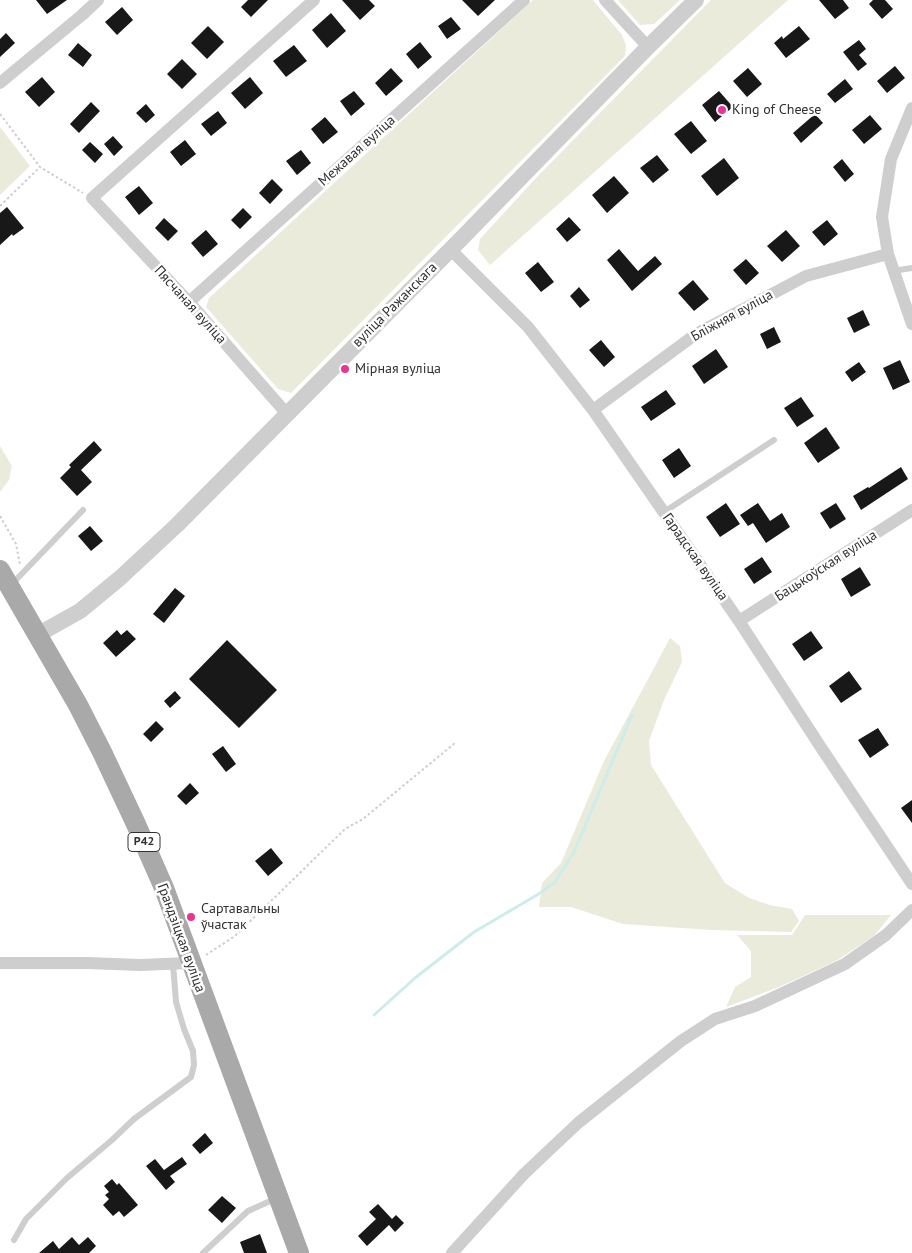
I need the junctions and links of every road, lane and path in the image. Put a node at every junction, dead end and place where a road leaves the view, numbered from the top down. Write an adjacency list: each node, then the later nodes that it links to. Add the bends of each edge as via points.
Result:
1 (98, 0): 7 (street)
2 (314, 0): 11 (street)
3 (524, 0): 17 (street, Межавая вуліца)
4 (605, 0): 6 (street)
5 (696, 0): 6 (street, вуліца Ражанскага)
6 (648, 47): 13 (street, вуліца Ражанскага)
7 (0, 83)
8 (912, 108): 14 (street, via 890,159 882,217)
9 (0, 114): 10 (path)
10 (40, 167): 11 (path); 12 (path)
11 (92, 198): 17 (street, Пясчаная вуліца)
12 (0, 206)
13 (450, 250): 19 (street, Гарадская вуліца, via 528,327); 20 (street, вуліца Ражанскага)
14 (888, 254): 16 (street); 19 (street, Бліжняя вуліца, via 806,276 696,334)
15 (912, 268): 16 (lane)
16 (893, 271): 18 (street)
17 (189, 302): 20 (street, Пясчаная вуліца)
18 (912, 324)
19 (593, 410): 24 (street, Гарадская вуліца)
20 (287, 414): 28 (street, вуліца Ражанскага, via 120,578 80,611)
21 (774, 440): 24 (lane)
22 (83, 510): 26 (lane)
23 (912, 510): 27 (street, Бацькоўская вуліца)
24 (664, 512): 27 (street, Гарадская вуліца)
25 (0, 516): 26 (path, via 16,544)
26 (10, 577): 28 (main road, Р42)
27 (740, 621): 30 (street, Гарадская вуліца)
28 (37, 634): 33 (main road, Грандзіцкая вуліца / Р42, via 102,752 164,888)
29 (455, 743): 33 (path, via 363,819 345,829 235,936 211,952)
30 (912, 884)
31 (912, 910): 38 (street, via 886,935 845,964 755,1006 715,1019 681,1041 578,1123 524,1174)
32 (0, 963): 33 (street)
33 (182, 964): 34 (main road, Грандзіцкая вуліца / Р42); 35 (lane, via 176,1002 193,1050 191,1077 134,1119 67,1178 26,1219)
34 (278, 1198): 36 (lane, via 248,1211); 37 (main road, Грандзіцкая вуліца / Р42)
35 (14, 1240)
36 (203, 1253)
37 (299, 1253)
38 (452, 1253)

